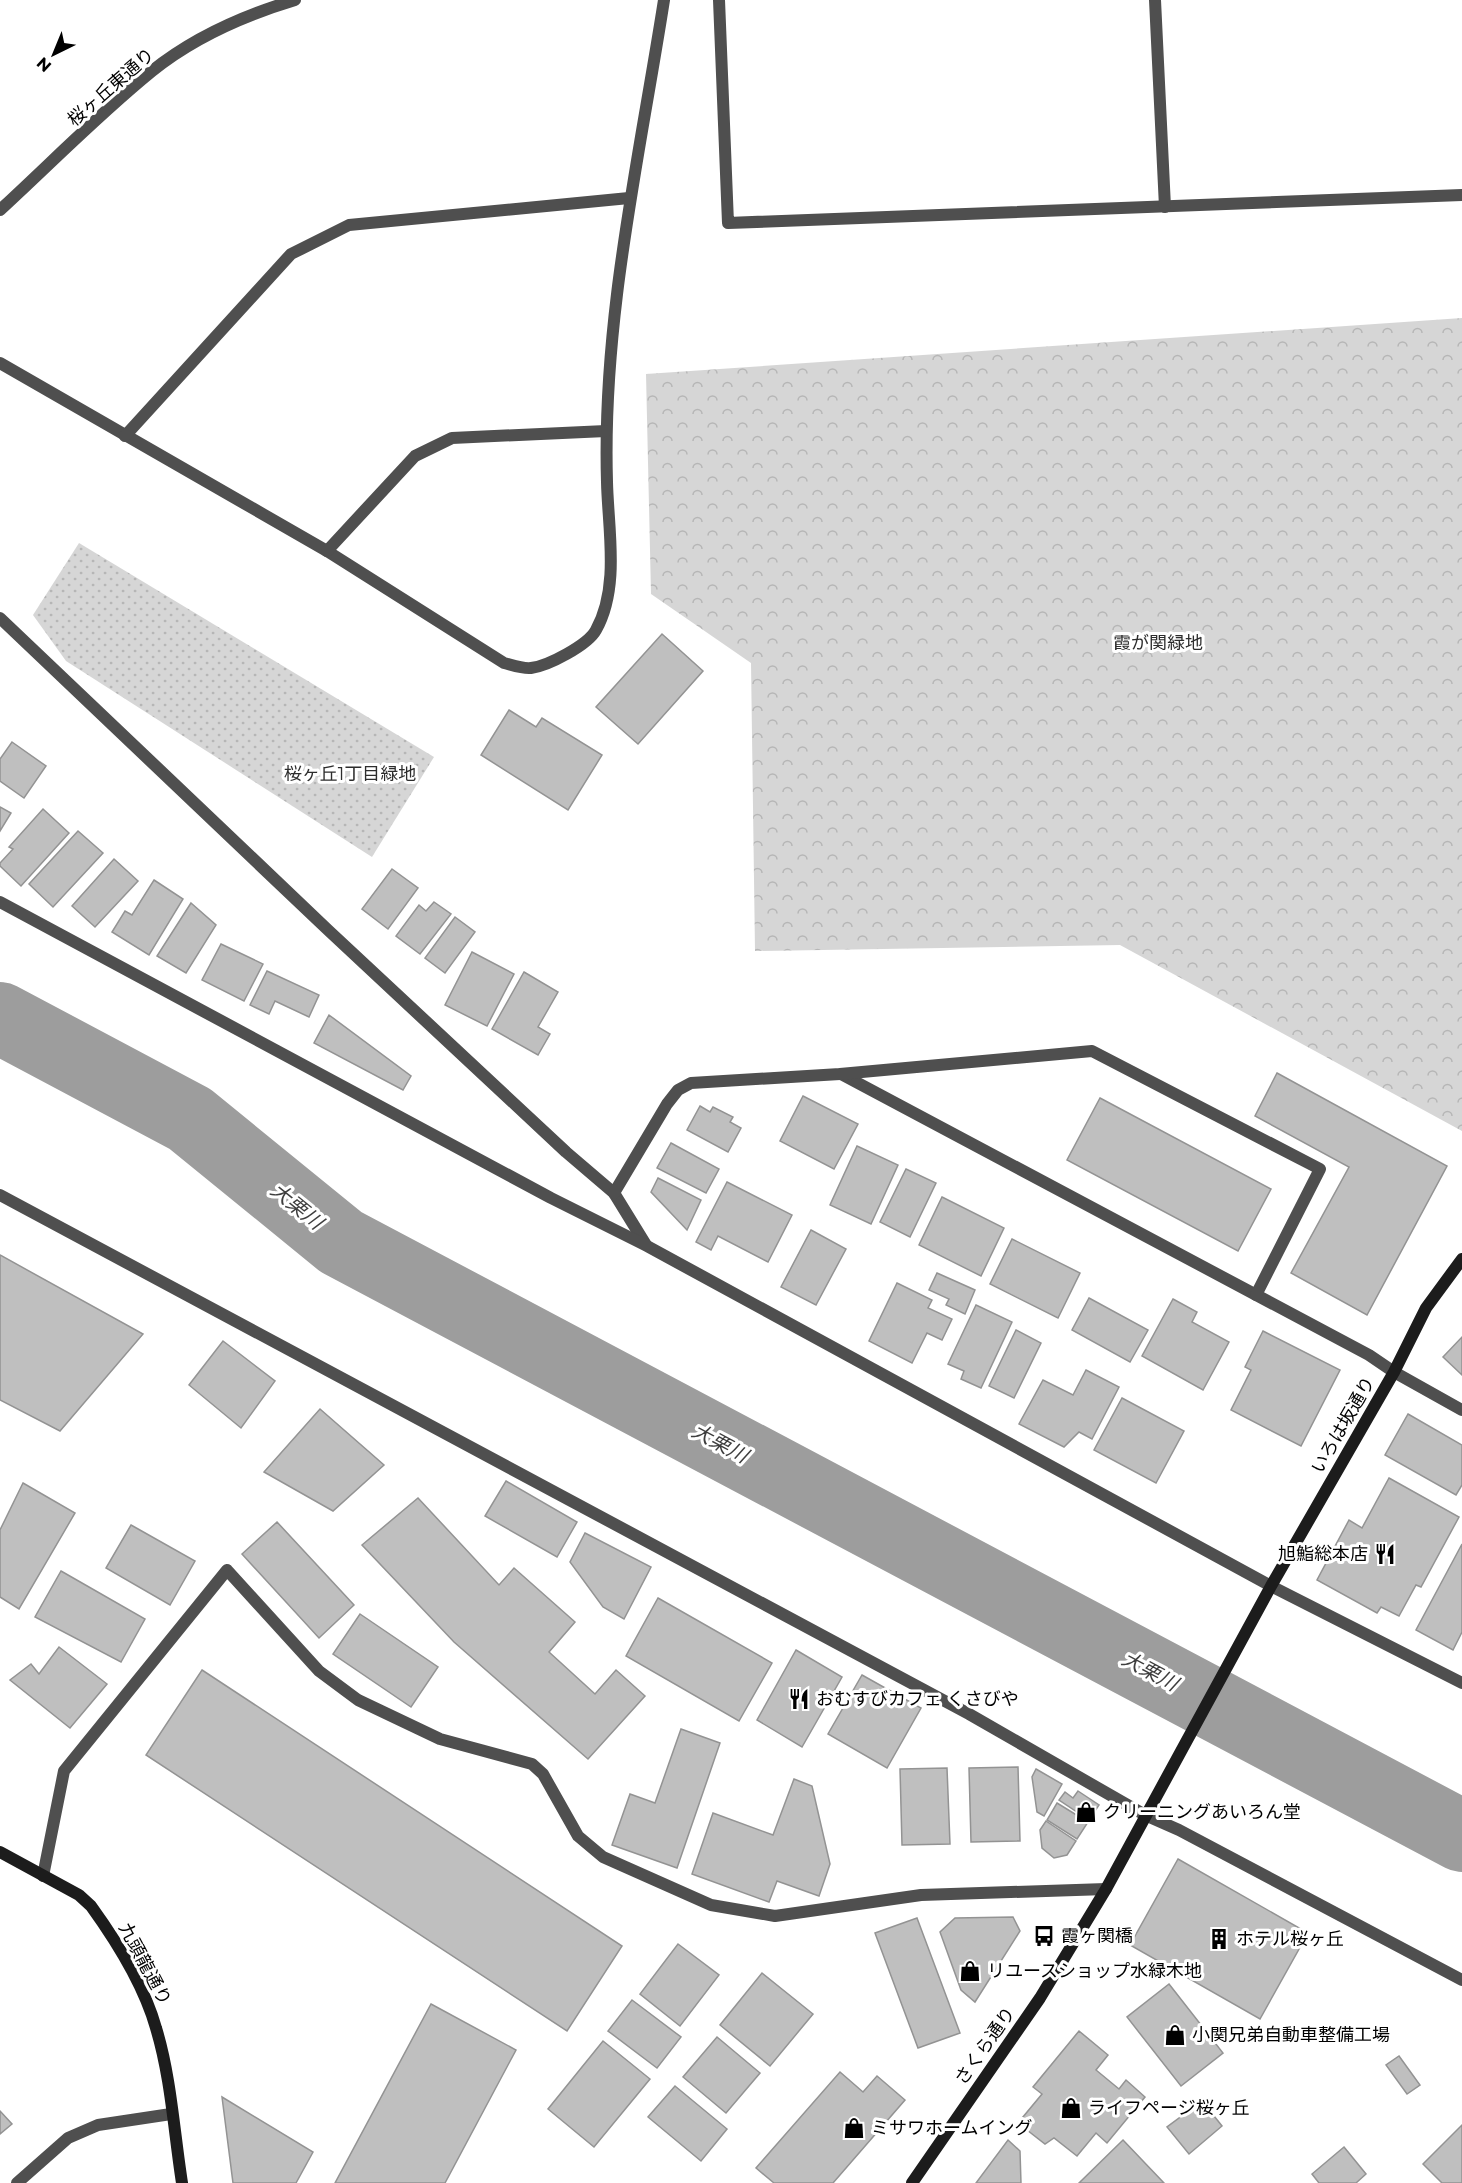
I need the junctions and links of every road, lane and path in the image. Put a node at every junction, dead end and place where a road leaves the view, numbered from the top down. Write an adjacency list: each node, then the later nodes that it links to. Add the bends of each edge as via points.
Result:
1 (295, 0): 8 (street, 桜ヶ丘東通り, via 258,11 195,43 153,71)
2 (664, 0): 6 (street)
3 (719, 0): 7 (street, via 728,223)
4 (1155, 0): 7 (street)
5 (1462, 195): 7 (street)
6 (629, 198): 10 (street); 11 (street, via 349,225 291,254)
7 (1165, 207)
8 (0, 210)
9 (0, 363): 11 (street)
10 (606, 431): 12 (street, via 452,438 415,456); 12 (street, via 610,592 596,632 567,655 530,668 504,663)
11 (125, 436): 12 (street)
12 (327, 551)
13 (0, 618): 16 (street, via 328,930)
14 (0, 902): 18 (street)
15 (840, 1074): 16 (street, via 691,1083 678,1090); 20 (street); 20 (street, via 1092,1051 1320,1169)
16 (614, 1193): 18 (street)
17 (0, 1195): 26 (street, via 969,1714)
18 (647, 1246): 23 (street)
19 (1462, 1259): 21 (street, いろは坂通り, via 1426,1308)
20 (1256, 1294): 21 (street)
21 (1394, 1372): 22 (street); 23 (street, いろは坂通り)
22 (1462, 1410)
23 (1271, 1586): 24 (street); 25 (street, いろは坂通り)
24 (1462, 1683)
25 (1153, 1800): 26 (street, さくら通り)
26 (1145, 1815): 29 (street, さくら通り); 30 (street)
27 (0, 1852): 28 (street, 九頭龍通り)
28 (43, 1876): 29 (street, via 64,1771 227,1570 319,1671 358,1700 440,1739 532,1764 543,1774 578,1836 603,1857 711,1905 775,1916 921,1895); 31 (street, 九頭龍通り, via 91,1906 143,1994 157,2030)
29 (1106, 1890): 34 (street, さくら通り, via 1040,1998)
30 (1462, 1980)
31 (171, 2114): 32 (street, via 98,2125 68,2138); 33 (street, 九頭龍通り)
32 (17, 2183)
33 (182, 2183)
34 (912, 2183)

